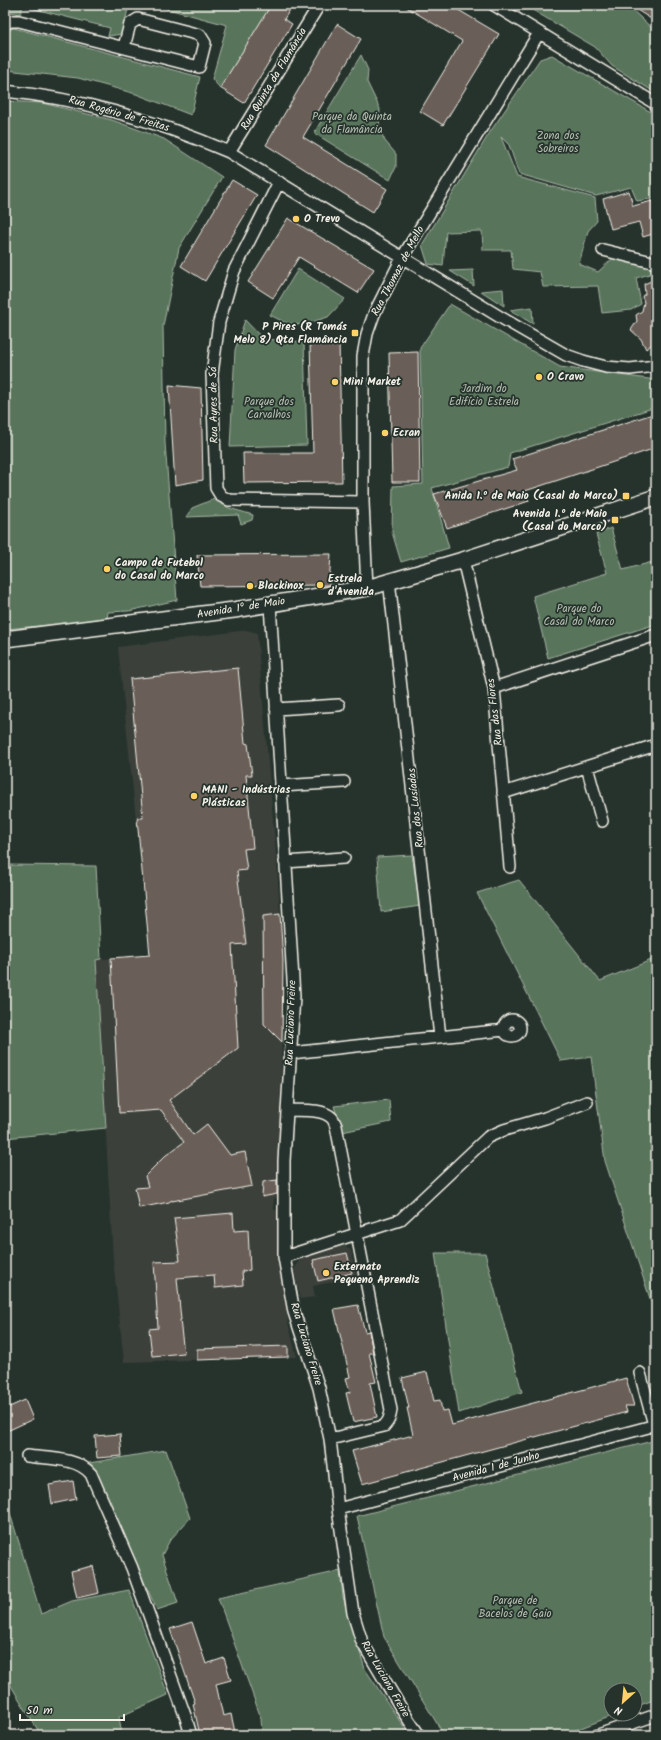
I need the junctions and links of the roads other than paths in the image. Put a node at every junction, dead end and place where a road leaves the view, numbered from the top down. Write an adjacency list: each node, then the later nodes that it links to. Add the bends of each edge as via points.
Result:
1 (319, 5): 8 (street, Rua Quinta da Flamância)
2 (494, 5): 4 (street)
3 (5, 23): 5 (street, via 17,20)
4 (539, 33): 7 (street); 11 (street, Rua Thomaz de Mello)
5 (124, 47): 5 (street, via 199,67 205,41 200,35 138,19 130,24)
6 (5, 91): 8 (street, Rua Rogério de Freitas, via 55,97 98,106 188,134)
7 (656, 104)
8 (229, 152): 9 (street, Rua Rogério de Freitas)
9 (279, 182): 11 (street, Rua Rogério de Freitas); 15 (street, Rua Ayres de Sá, via 234,271 219,322 212,374 216,488 221,496 229,500)
10 (603, 250): 12 (street)
11 (402, 258): 13 (street, Rua Rogério de Freitas, via 575,359 618,369); 15 (street, Rua Thomaz de Mello, via 372,320 364,346)
12 (656, 263)
13 (656, 366)
14 (656, 497): 16 (street, Avenida 1º de Maio)
15 (363, 502): 18 (street, Rua Thomaz de Mello)
16 (463, 560): 17 (street, Avenida 1º de Maio); 22 (street, Rua das Flores)
17 (389, 580): 18 (street, Avenida 1º de Maio); 35 (street, Rua dos Lusíadas)
18 (367, 588): 19 (street, Avenida 1º de Maio)
19 (270, 604): 21 (street, Avenida 1º de Maio); 24 (street, Rua Luciano Freire)
20 (656, 636): 22 (street)
21 (5, 639)
22 (494, 688): 29 (street, Rua das Flores)
23 (339, 705): 24 (street)
24 (276, 709): 28 (street, Rua Luciano Freire)
25 (656, 745): 26 (street)
26 (586, 767): 29 (street); 30 (street)
27 (344, 782): 28 (street)
28 (281, 786): 32 (street, Rua Luciano Freire)
29 (503, 793): 33 (street, Rua das Flores)
30 (602, 822)
31 (344, 858): 32 (street)
32 (285, 862): 36 (street, Rua Luciano Freire, via 294,996)
33 (510, 867)
34 (504, 1030): 35 (street)
35 (440, 1037): 36 (street)
36 (291, 1053): 38 (street, Rua Luciano Freire)
37 (587, 1102): 39 (street, via 488,1137 400,1220)
38 (287, 1110): 39 (street, via 313,1111 332,1118 340,1141); 40 (street, Rua Luciano Freire)
39 (356, 1235): 40 (street); 43 (street, via 391,1410 388,1422 384,1426)
40 (284, 1257): 43 (street, Rua Luciano Freire, via 294,1312 319,1388)
41 (640, 1373): 42 (street, Avenida 1 de Junho)
42 (655, 1425): 45 (street, Avenida 1 de Junho)
43 (330, 1439): 45 (street, Rua Luciano Freire)
44 (27, 1456): 47 (street, via 77,1463 91,1474 132,1568)
45 (338, 1509): 48 (street, Rua Luciano Freire, via 353,1613 362,1642)
46 (656, 1715): 49 (street)
47 (191, 1735)
48 (419, 1735)
49 (598, 1735)

